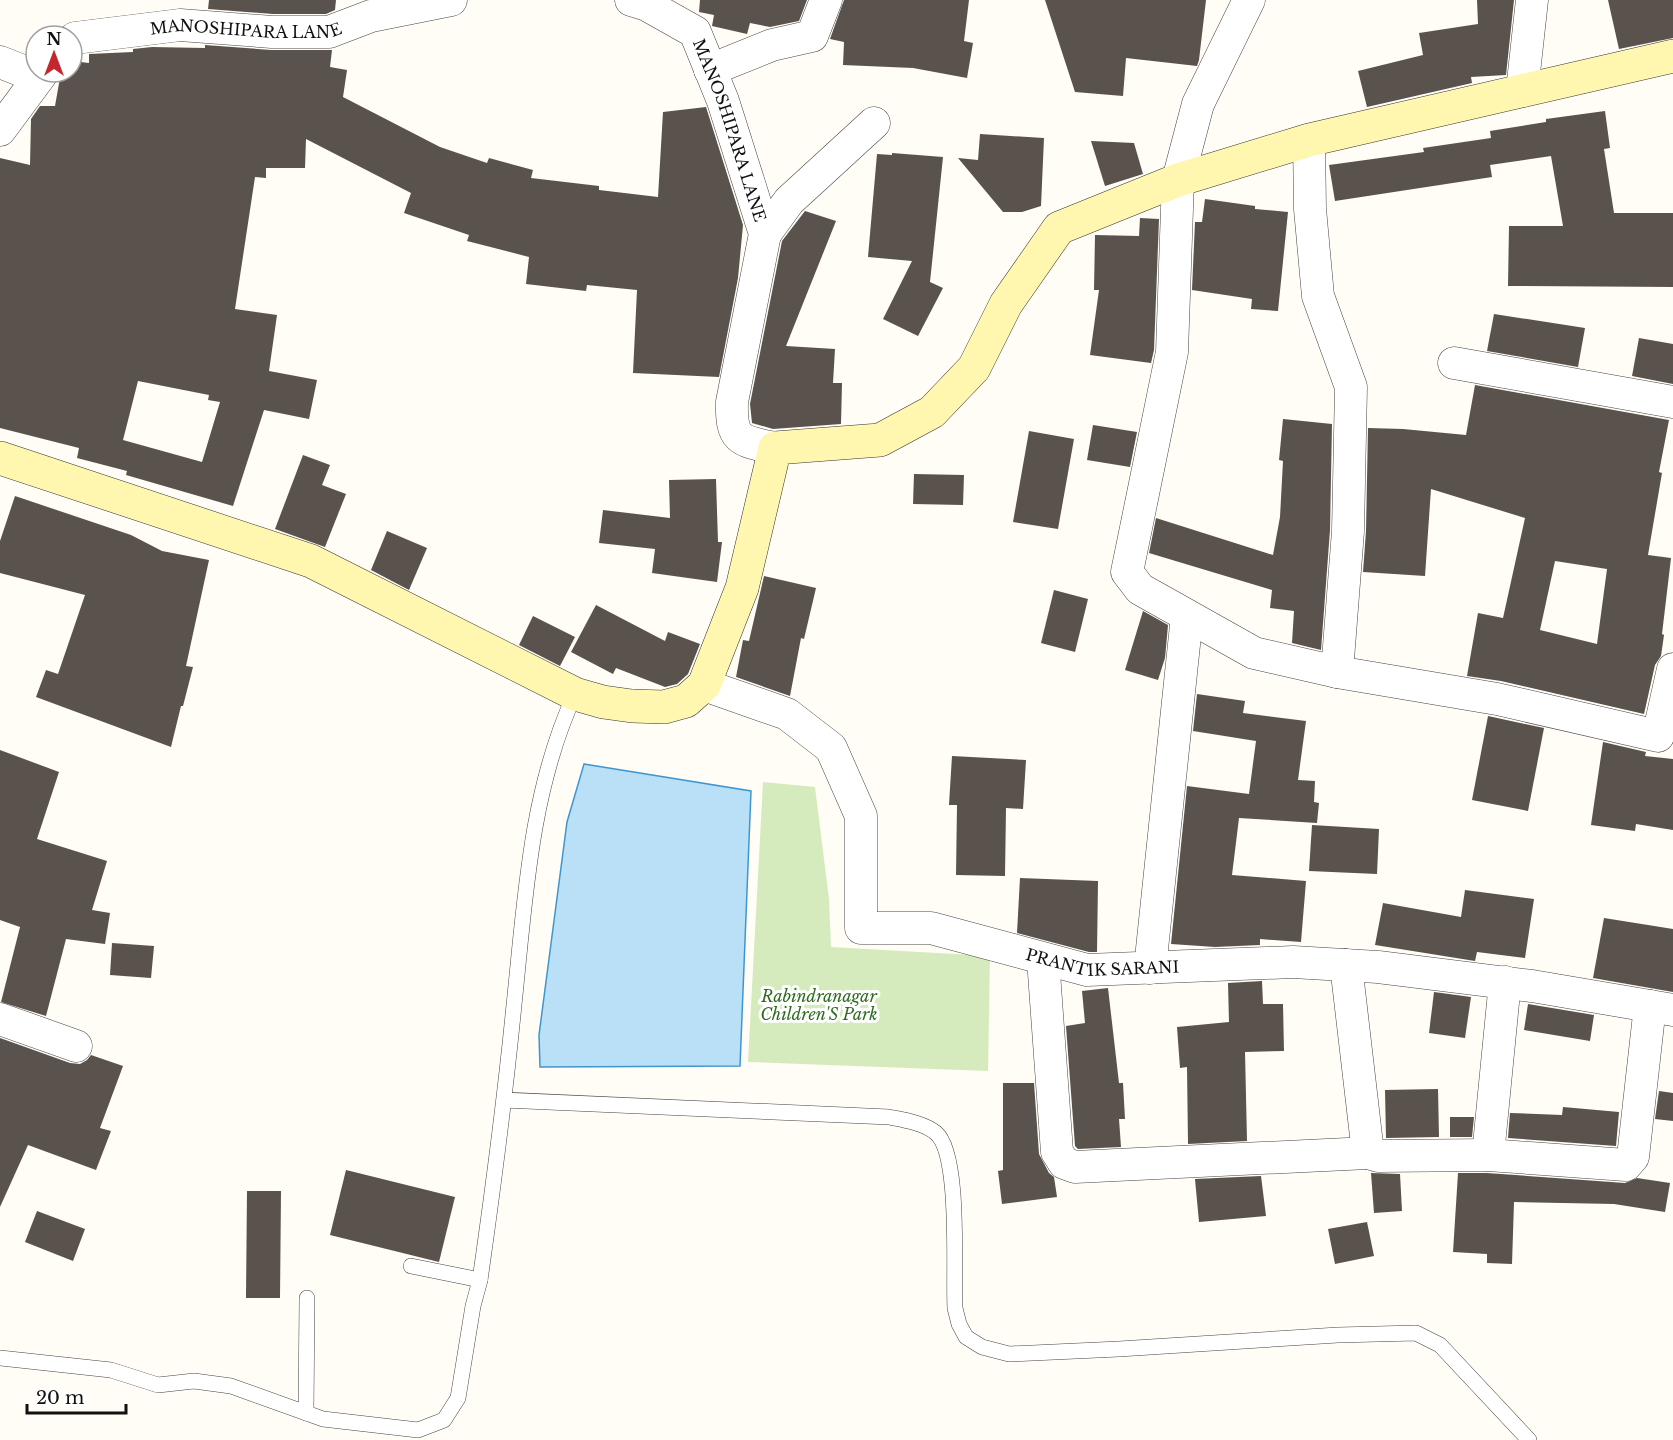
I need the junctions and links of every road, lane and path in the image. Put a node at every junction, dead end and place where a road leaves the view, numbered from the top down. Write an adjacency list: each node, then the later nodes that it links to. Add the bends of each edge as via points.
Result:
1 (451, 0): 6 (street, MANOSHIPARA LANE, via 371,16 329,32 180,25)
2 (631, 0): 10 (street, MANOSHIPARA LANE, via 695,32)
3 (826, 0): 10 (street, via 812,36 772,45)
4 (1249, 0): 16 (street, via 1198,104)
5 (1532, 0): 12 (street)
6 (84, 37)
7 (1673, 56): 12 (street)
8 (0, 62): 9 (street)
9 (24, 69)
10 (710, 70): 17 (street, MANOSHIPARA LANE)
11 (33, 84): 14 (street)
12 (1522, 91): 15 (street)
13 (874, 123): 17 (street, via 789,201)
14 (0, 130)
15 (1309, 140): 16 (street); 23 (street, via 1318,296 1351,387 1348,531)
16 (1178, 180): 20 (street, via 1059,228 1006,304 974,368 932,412 880,440); 22 (street, via 1172,352 1127,572 1140,589)
17 (765, 234): 20 (street, MANOSHIPARA LANE, via 733,391 731,423 738,436 751,444)
18 (1454, 363): 19 (street)
19 (1673, 402)
20 (775, 448): 25 (street, via 742,588)
21 (0, 458): 26 (street, via 311,561)
22 (1187, 616): 23 (street, via 1254,653); 29 (street)
23 (1337, 672): 24 (street, via 1497,699 1658,736)
24 (1673, 674)
25 (704, 685): 26 (street, via 686,701 664,707 603,702); 27 (street, PRANTIK SARANI, via 787,714 831,748 861,816 861,928 931,928)
26 (575, 694): 34 (lane, via 563,719 537,810)
27 (1043, 959): 29 (street, PRANTIK SARANI, via 1087,970); 35 (street, via 1057,1152 1064,1163 1075,1167)
28 (1346, 965): 29 (street, PRANTIK SARANI, via 1293,962); 30 (street, PRANTIK SARANI); 35 (street)
29 (1150, 968)
30 (1505, 982): 31 (street, PRANTIK SARANI); 36 (street)
31 (1662, 1008): 36 (street, via 1633,1157 1626,1165)
32 (0, 1019): 33 (street)
33 (76, 1046)
34 (505, 1100): 38 (lane); 42 (lane, via 889,1117 914,1122 936,1133 946,1147 952,1177 956,1308 966,1337 982,1347 1009,1354 1416,1334 1440,1345)
35 (1368, 1153): 36 (street)
36 (1488, 1155)
37 (411, 1266): 38 (lane)
38 (480, 1281): 41 (lane, via 472,1306 458,1398 444,1420 418,1430 323,1419)
39 (307, 1298): 41 (lane)
40 (0, 1358): 41 (lane, via 111,1370 158,1385 194,1381 231,1386)
41 (306, 1413)
42 (1529, 1440)

